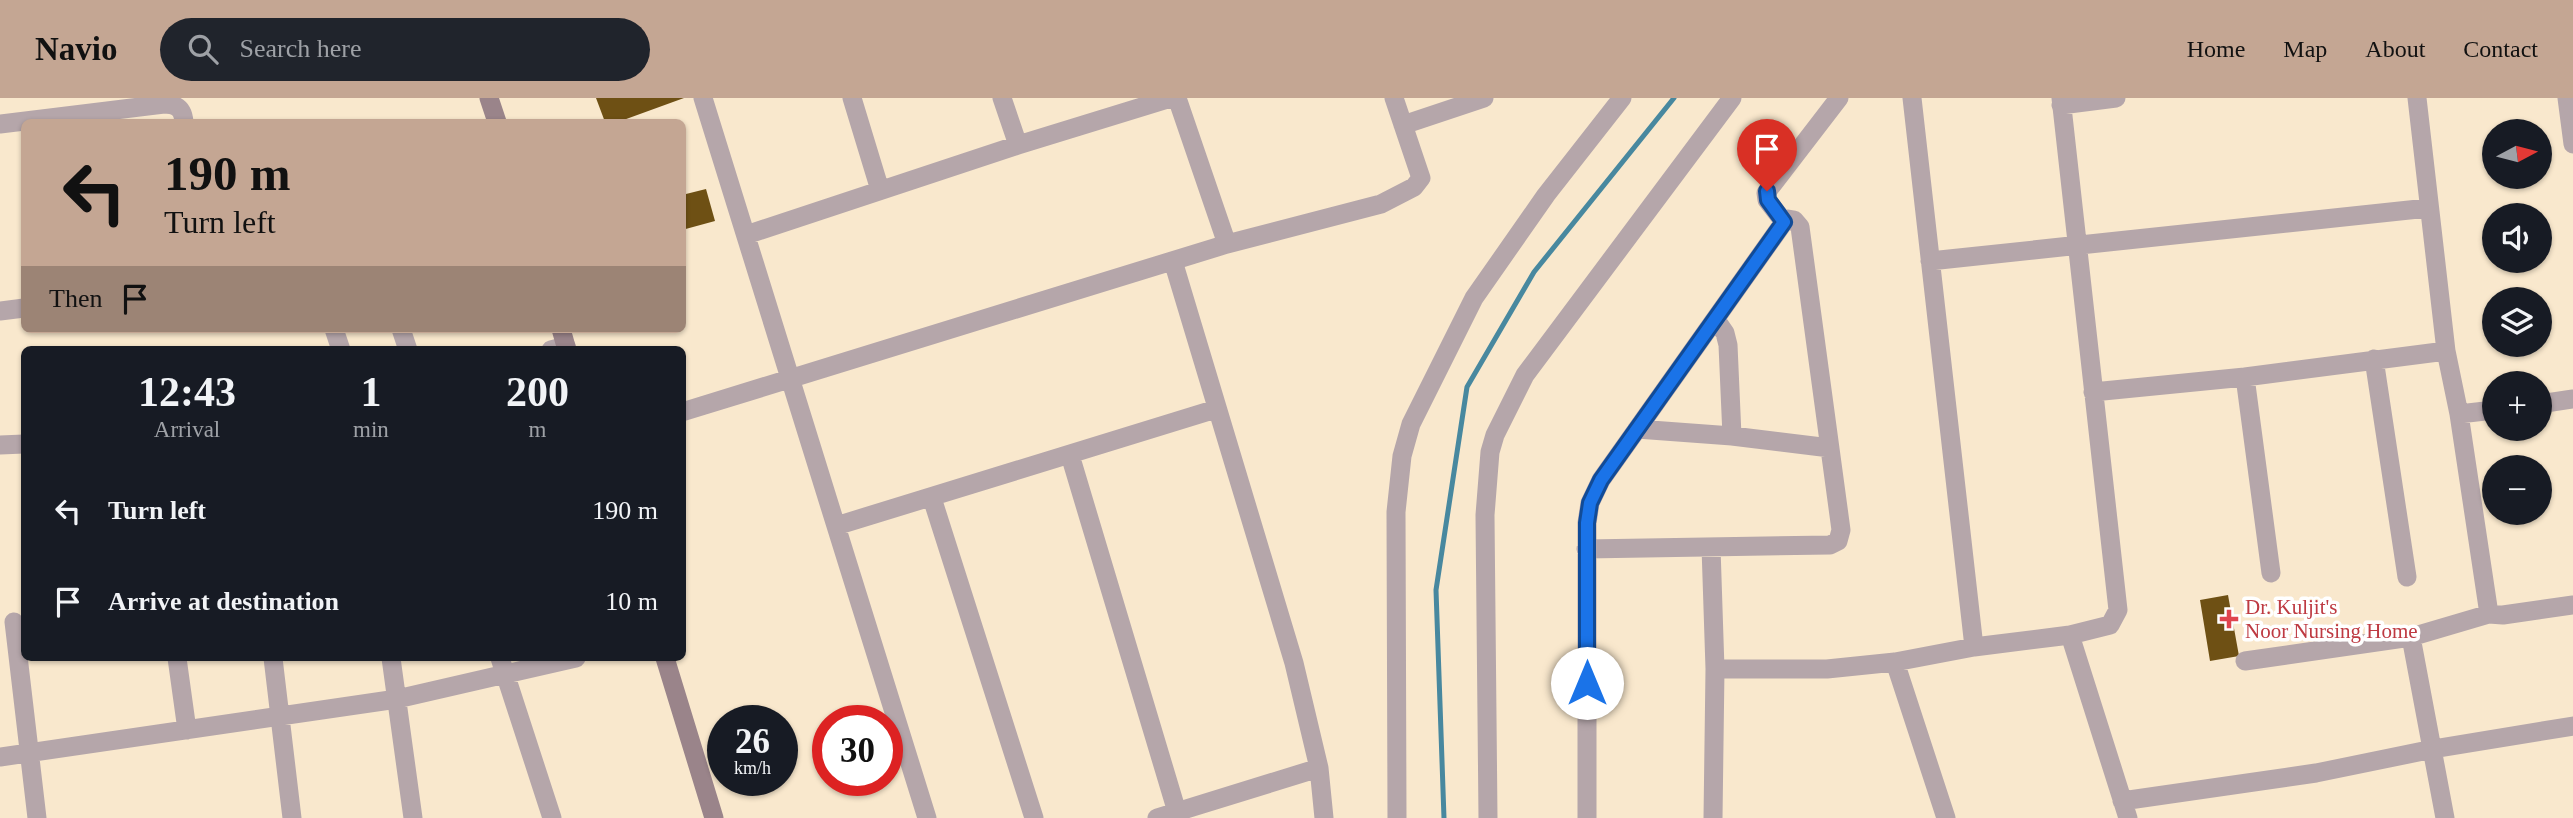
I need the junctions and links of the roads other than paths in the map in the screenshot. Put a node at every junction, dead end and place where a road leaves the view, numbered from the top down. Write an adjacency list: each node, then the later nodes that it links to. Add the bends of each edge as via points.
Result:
1 (489, 98): 19 (main road)
2 (703, 98): 28 (street)
3 (852, 98): 25 (street)
4 (1002, 98): 24 (street)
5 (1171, 98): 24 (street)
6 (1177, 98): 29 (street)
7 (1394, 98): 22 (street)
8 (1622, 98): 93 (street, via 1546,195 1475,298 1411,424 1396,512)
9 (1732, 98): 94 (street, via 1525,375 1495,435 1485,515)
10 (1839, 98): 27 (street, via 1766,193)
11 (1912, 98): 32 (street)
12 (2116, 98): 16 (street)
13 (2417, 98): 26 (street)
14 (2567, 98): 23 (street)
15 (1471, 100): 22 (street)
16 (2061, 101): 30 (street)
17 (41, 119): 18 (street, via 173,104)
18 (184, 119)
19 (496, 119)
20 (21, 121): 21 (street)
21 (0, 124)
22 (1403, 125): 29 (street, via 1421,173 1414,187 1381,204)
23 (2573, 144)
24 (1017, 145): 25 (street)
25 (880, 190): 28 (street)
26 (2428, 208): 30 (street); 36 (street)
27 (1784, 222): 35 (street); 51 (street, via 1794,220 1800,227)
28 (746, 235): 39 (street)
29 (1227, 244): 31 (street)
30 (2076, 244): 32 (street); 40 (street)
31 (1173, 261): 39 (street); 43 (street)
32 (1930, 261): 64 (street)
33 (21, 308): 34 (street)
34 (0, 311)
35 (1716, 320): 47 (street); 48 (street, via 1728,345)
36 (2446, 351): 37 (street); 46 (street)
37 (2374, 359): 38 (street); 58 (street)
38 (2245, 377): 40 (street); 57 (street)
39 (791, 379): 44 (street); 54 (street)
40 (2093, 392): 62 (street, via 2118,610 2110,625)
41 (2573, 400): 42 (street)
42 (2552, 402)
43 (1216, 409): 52 (street); 81 (street, via 1294,663)
44 (686, 411)
45 (2482, 411): 46 (street)
46 (2459, 414): 60 (street)
47 (1637, 429): 48 (street); 56 (street, via 1590,503)
48 (1732, 436): 51 (street)
49 (21, 444): 50 (street)
50 (0, 445)
51 (1830, 449): 55 (street, via 1841,530 1835,544)
52 (1070, 455): 53 (street); 83 (street)
53 (932, 498): 54 (street); 90 (street)
54 (836, 526): 89 (street)
55 (1711, 547): 56 (street); 73 (street)
56 (1586, 549): 95 (street)
57 (2271, 573)
58 (2407, 577)
59 (2573, 605): 60 (street)
60 (2489, 614): 63 (street)
61 (13, 622): 79 (street)
62 (2070, 635): 64 (street); 82 (street)
63 (2411, 637): 70 (street); 78 (street)
64 (1974, 647): 71 (street)
65 (177, 661): 77 (street)
66 (273, 661): 75 (street)
67 (391, 661): 74 (street)
68 (548, 661): 72 (street)
69 (666, 661): 88 (main road)
70 (2245, 661)
71 (1895, 662): 73 (street, via 1827,669); 97 (street)
72 (502, 666): 74 (street); 87 (street)
73 (1716, 668): 96 (street)
74 (397, 699): 75 (street); 86 (street)
75 (280, 716): 77 (street); 85 (street)
76 (2573, 726): 78 (street)
77 (187, 730): 79 (street)
78 (2433, 749): 82 (street); 98 (street)
79 (29, 753): 80 (street); 84 (street)
80 (0, 757)
81 (1319, 768): 83 (street); 92 (street)
82 (2125, 810)
83 (1177, 812): 91 (street)
84 (37, 818)
85 (292, 818)
86 (413, 818)
87 (552, 818)
88 (713, 818)
89 (927, 818)
90 (1034, 818)
91 (1157, 818)
92 (1324, 818)
93 (1397, 818)
94 (1488, 818)
95 (1587, 818)
96 (1713, 818)
97 (1946, 818)
98 (2445, 818)

